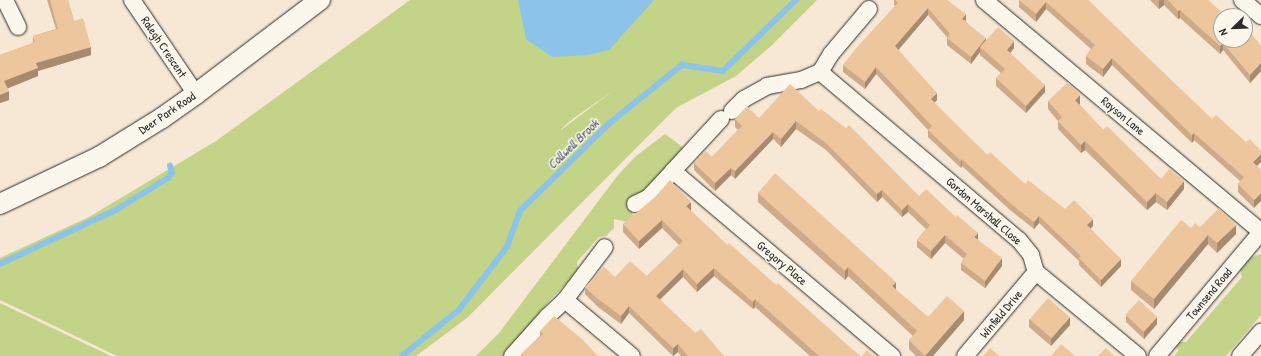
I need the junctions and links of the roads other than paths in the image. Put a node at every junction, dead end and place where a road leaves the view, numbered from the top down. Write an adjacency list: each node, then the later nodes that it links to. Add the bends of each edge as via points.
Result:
1 (5, 0): 8 (street)
2 (132, 0): 10 (street, Ralegh Crescent)
3 (320, 0): 10 (street, Deer Park Road)
4 (984, 0): 14 (street, Rayson Lane)
5 (1242, 0): 7 (street)
6 (869, 9): 9 (street, via 831,54)
7 (1261, 16)
8 (18, 27)
9 (820, 72): 11 (street, via 801,80 767,86 744,99); 16 (street, Gordon Marshall Close, via 1019,240 1032,255)
10 (196, 94): 12 (street, Deer Park Road, via 98,157)
11 (674, 171): 13 (street, via 648,198); 21 (street, Gregory Place)
12 (0, 204)
13 (635, 204)
14 (1261, 232): 24 (street, Townsend Road)
15 (605, 247): 17 (street)
16 (1036, 272): 22 (street, Winfield Drive); 23 (street)
17 (564, 300): 19 (street); 20 (street)
18 (1260, 335): 25 (street)
19 (512, 356)
20 (632, 356)
21 (892, 356)
22 (965, 356)
23 (1138, 356)
24 (1157, 356)
25 (1240, 356)

